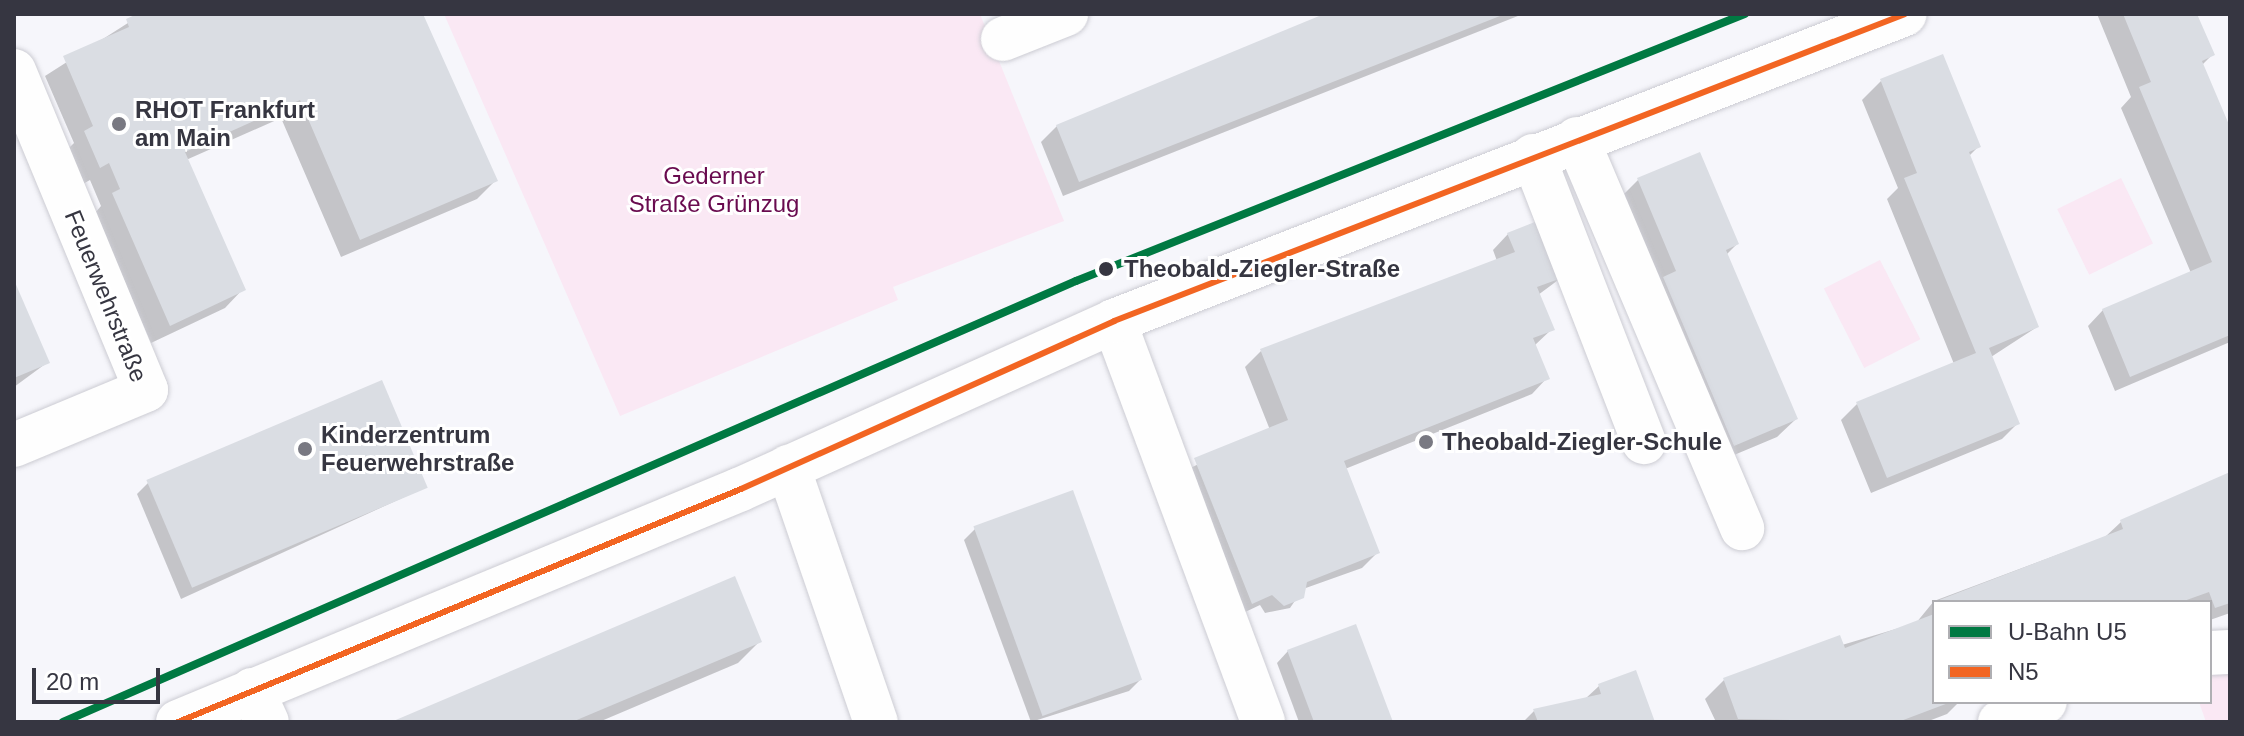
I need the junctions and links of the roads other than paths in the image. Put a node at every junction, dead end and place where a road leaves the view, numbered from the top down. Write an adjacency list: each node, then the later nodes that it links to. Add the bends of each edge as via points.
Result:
1 (1066, 14): 3 (main road)
2 (1905, 14): 5 (main road)
3 (1003, 39)
4 (14, 71): 9 (main road, Feuerwehrstraße, via 146,390)
5 (1577, 139): 6 (main road); 11 (main road)
6 (1533, 156): 7 (main road); 8 (main road)
7 (1114, 321): 10 (main road); 16 (main road)
8 (1644, 442)
9 (14, 445)
10 (788, 467): 13 (main road); 15 (main road)
11 (1742, 528)
12 (2040, 704): 17 (main road)
13 (259, 706): 14 (main road)
14 (178, 722)
15 (876, 722)
16 (1263, 722)
17 (2000, 722)

